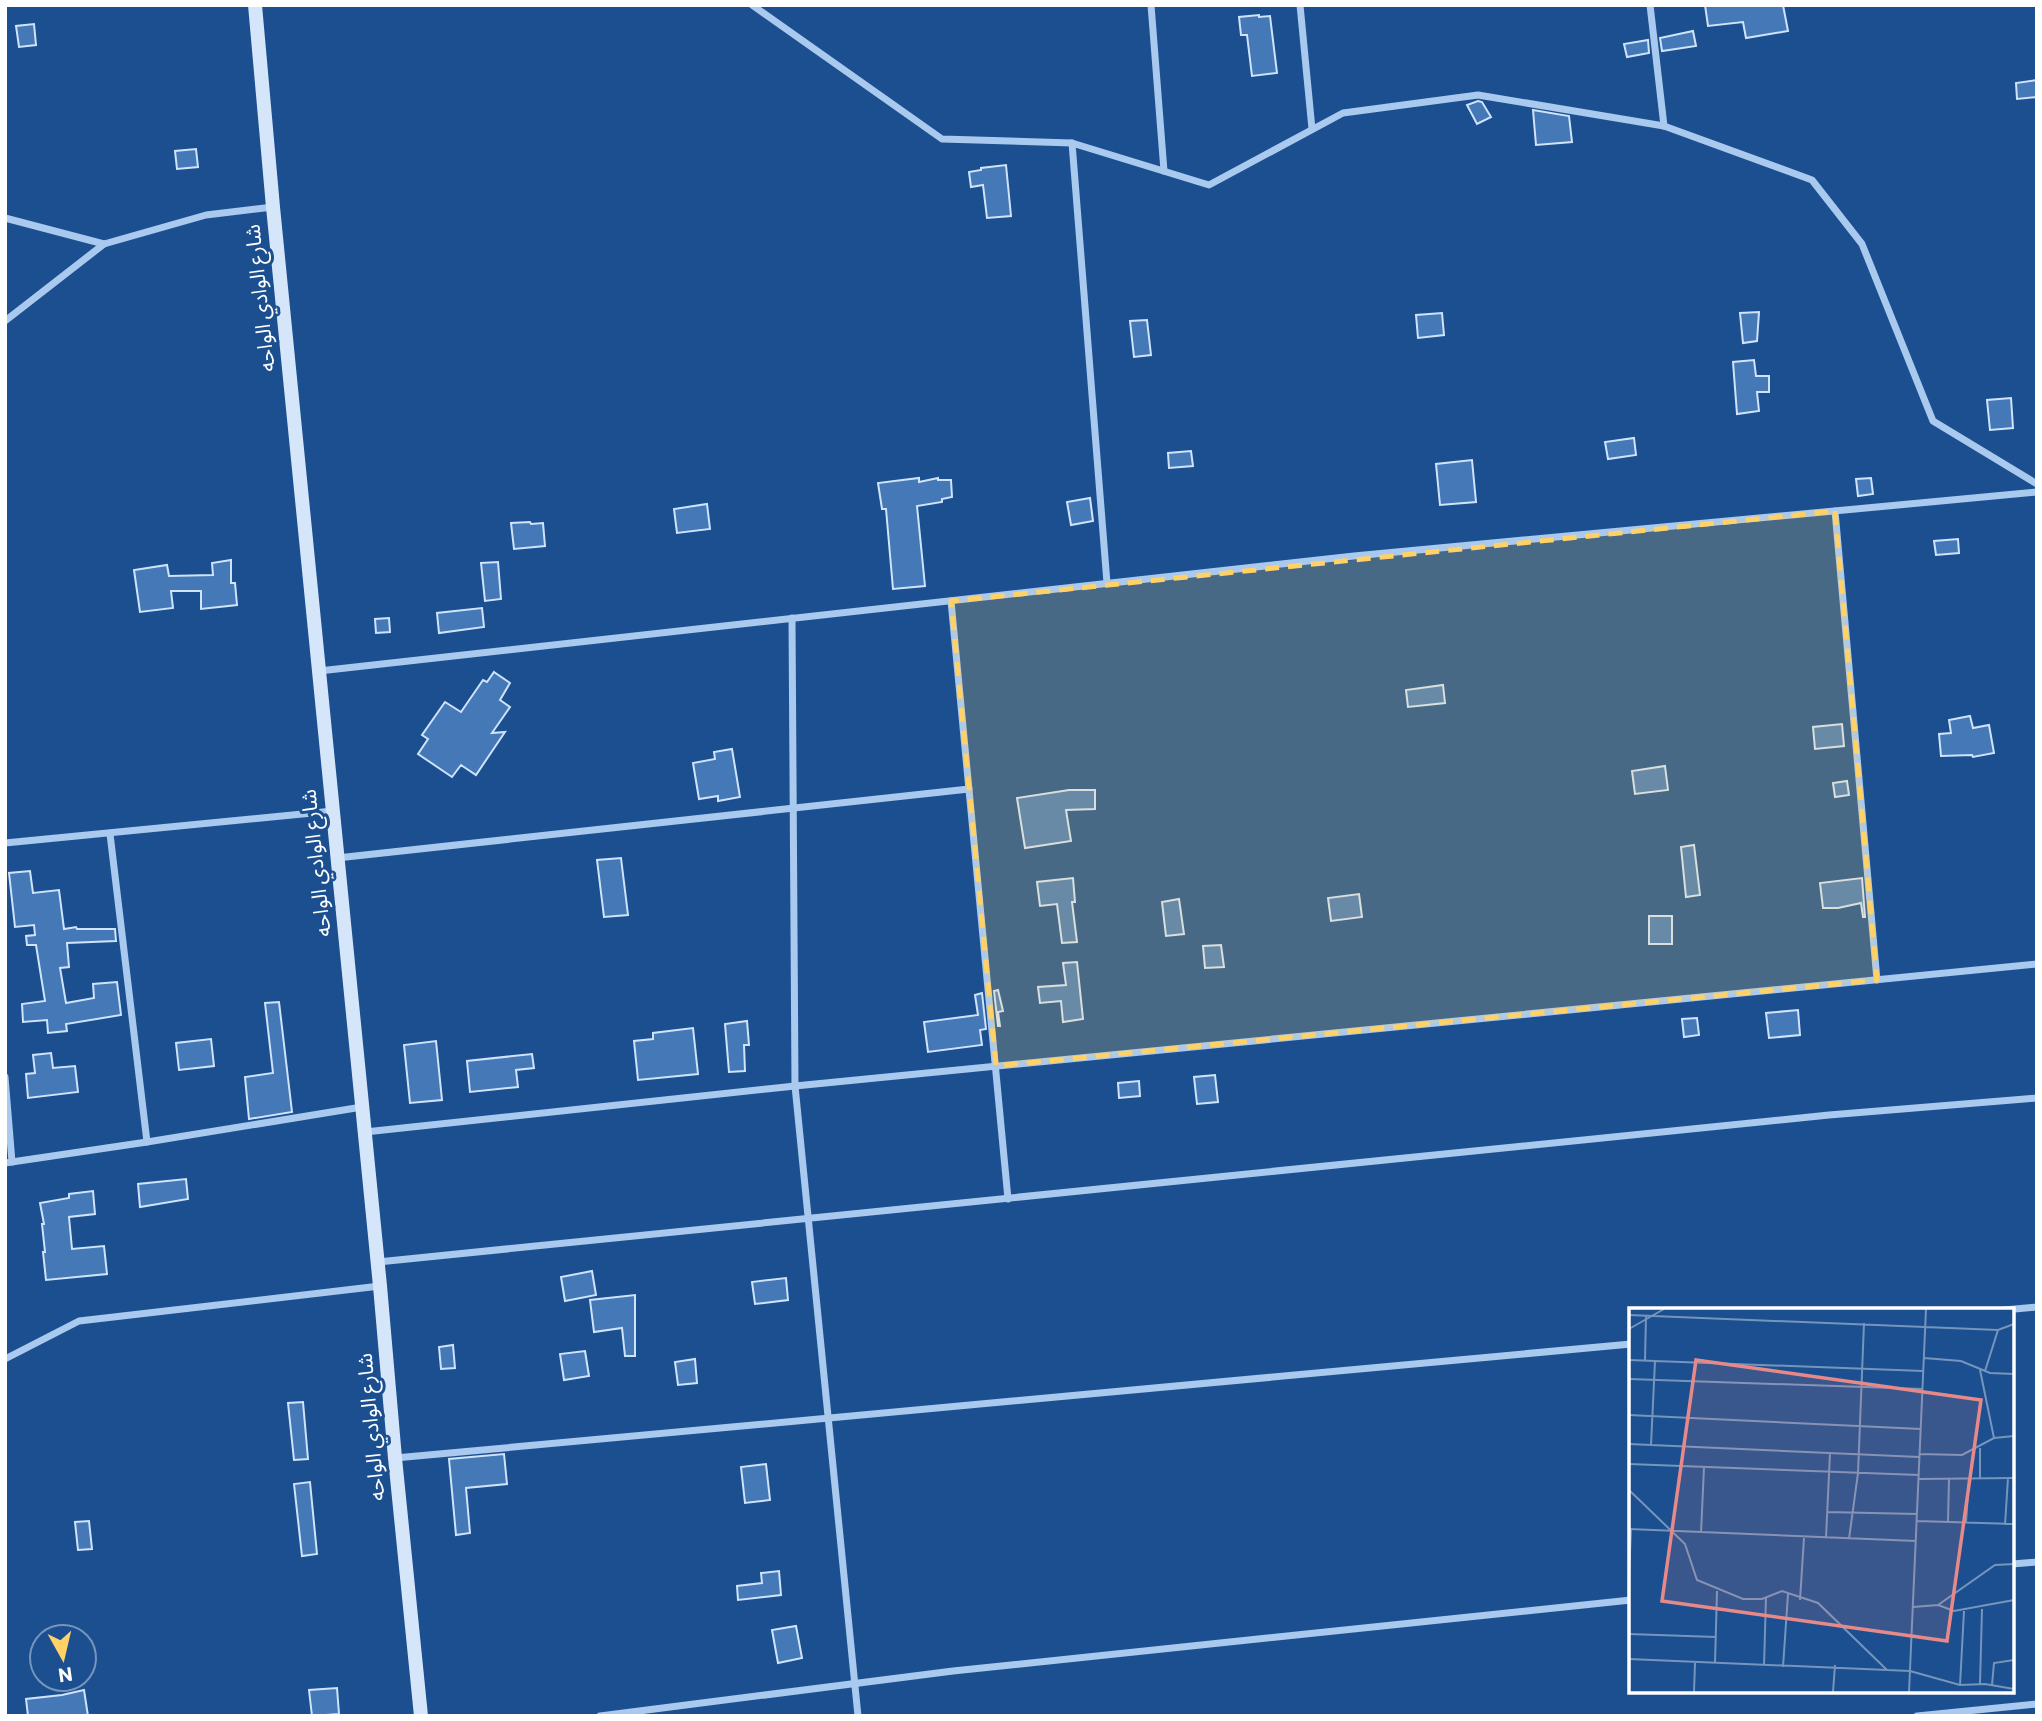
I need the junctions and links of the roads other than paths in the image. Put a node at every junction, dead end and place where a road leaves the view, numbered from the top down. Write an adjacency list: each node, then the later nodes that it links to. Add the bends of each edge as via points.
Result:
1 (255, 5): 10 (main road, شارع الوادي الواحه)
2 (751, 5): 8 (street, via 942,139)
3 (1151, 5): 9 (street)
4 (1300, 5): 7 (street)
5 (1650, 5): 6 (street)
6 (1664, 126): 7 (street, via 1478,95 1343,113); 14 (street, via 1812,180 1862,244 1933,421)
7 (1312, 129): 9 (street, via 1209,185)
8 (1072, 143): 9 (street); 17 (street)
9 (1164, 171)
10 (273, 207): 12 (street, via 206,215); 20 (main road, شارع الوادي الواحه)
11 (5, 218): 12 (street)
12 (104, 244): 13 (street)
13 (5, 321)
14 (2037, 484)
15 (2037, 492): 16 (street)
16 (1835, 511): 17 (street); 28 (street)
17 (1107, 583): 18 (street)
18 (951, 601): 19 (street); 21 (street)
19 (792, 618): 20 (street); 22 (street)
20 (319, 671): 23 (main road, شارع الوادي الواحه)
21 (969, 789): 22 (street); 29 (street)
22 (793, 807): 26 (street); 31 (street)
23 (332, 811): 24 (street); 26 (main road, شارع الوادي الواحه)
24 (110, 834): 25 (street); 35 (street)
25 (5, 843)
26 (337, 858): 33 (main road, شارع الوادي الواحه)
27 (2037, 964): 28 (street)
28 (1877, 980): 29 (street)
29 (996, 1066): 31 (street); 37 (street)
30 (5, 1077): 36 (street)
31 (795, 1086): 34 (street); 38 (street)
32 (2037, 1098): 37 (street)
33 (362, 1107): 34 (main road, شارع الوادي الواحه); 35 (street)
34 (364, 1133): 39 (main road, شارع الوادي الواحه)
35 (147, 1142): 36 (street)
36 (9, 1162)
37 (1008, 1199): 38 (street)
38 (808, 1219): 39 (street); 45 (street)
39 (378, 1262): 40 (main road, شارع الوادي الواحه)
40 (380, 1286): 44 (street, via 79,1321); 46 (main road, شارع الوادي الواحه)
41 (2037, 1307): 42 (street)
42 (2014, 1309)
43 (1629, 1344): 45 (street)
44 (5, 1360)
45 (828, 1418): 46 (street); 50 (street)
46 (395, 1458): 52 (main road, شارع الوادي الواحه)
47 (2037, 1562): 48 (street)
48 (2014, 1564)
49 (1629, 1600): 50 (street)
50 (854, 1683): 53 (street); 54 (street)
51 (2037, 1704): 55 (street)
52 (421, 1716)
53 (600, 1716)
54 (858, 1716)
55 (1917, 1716)

